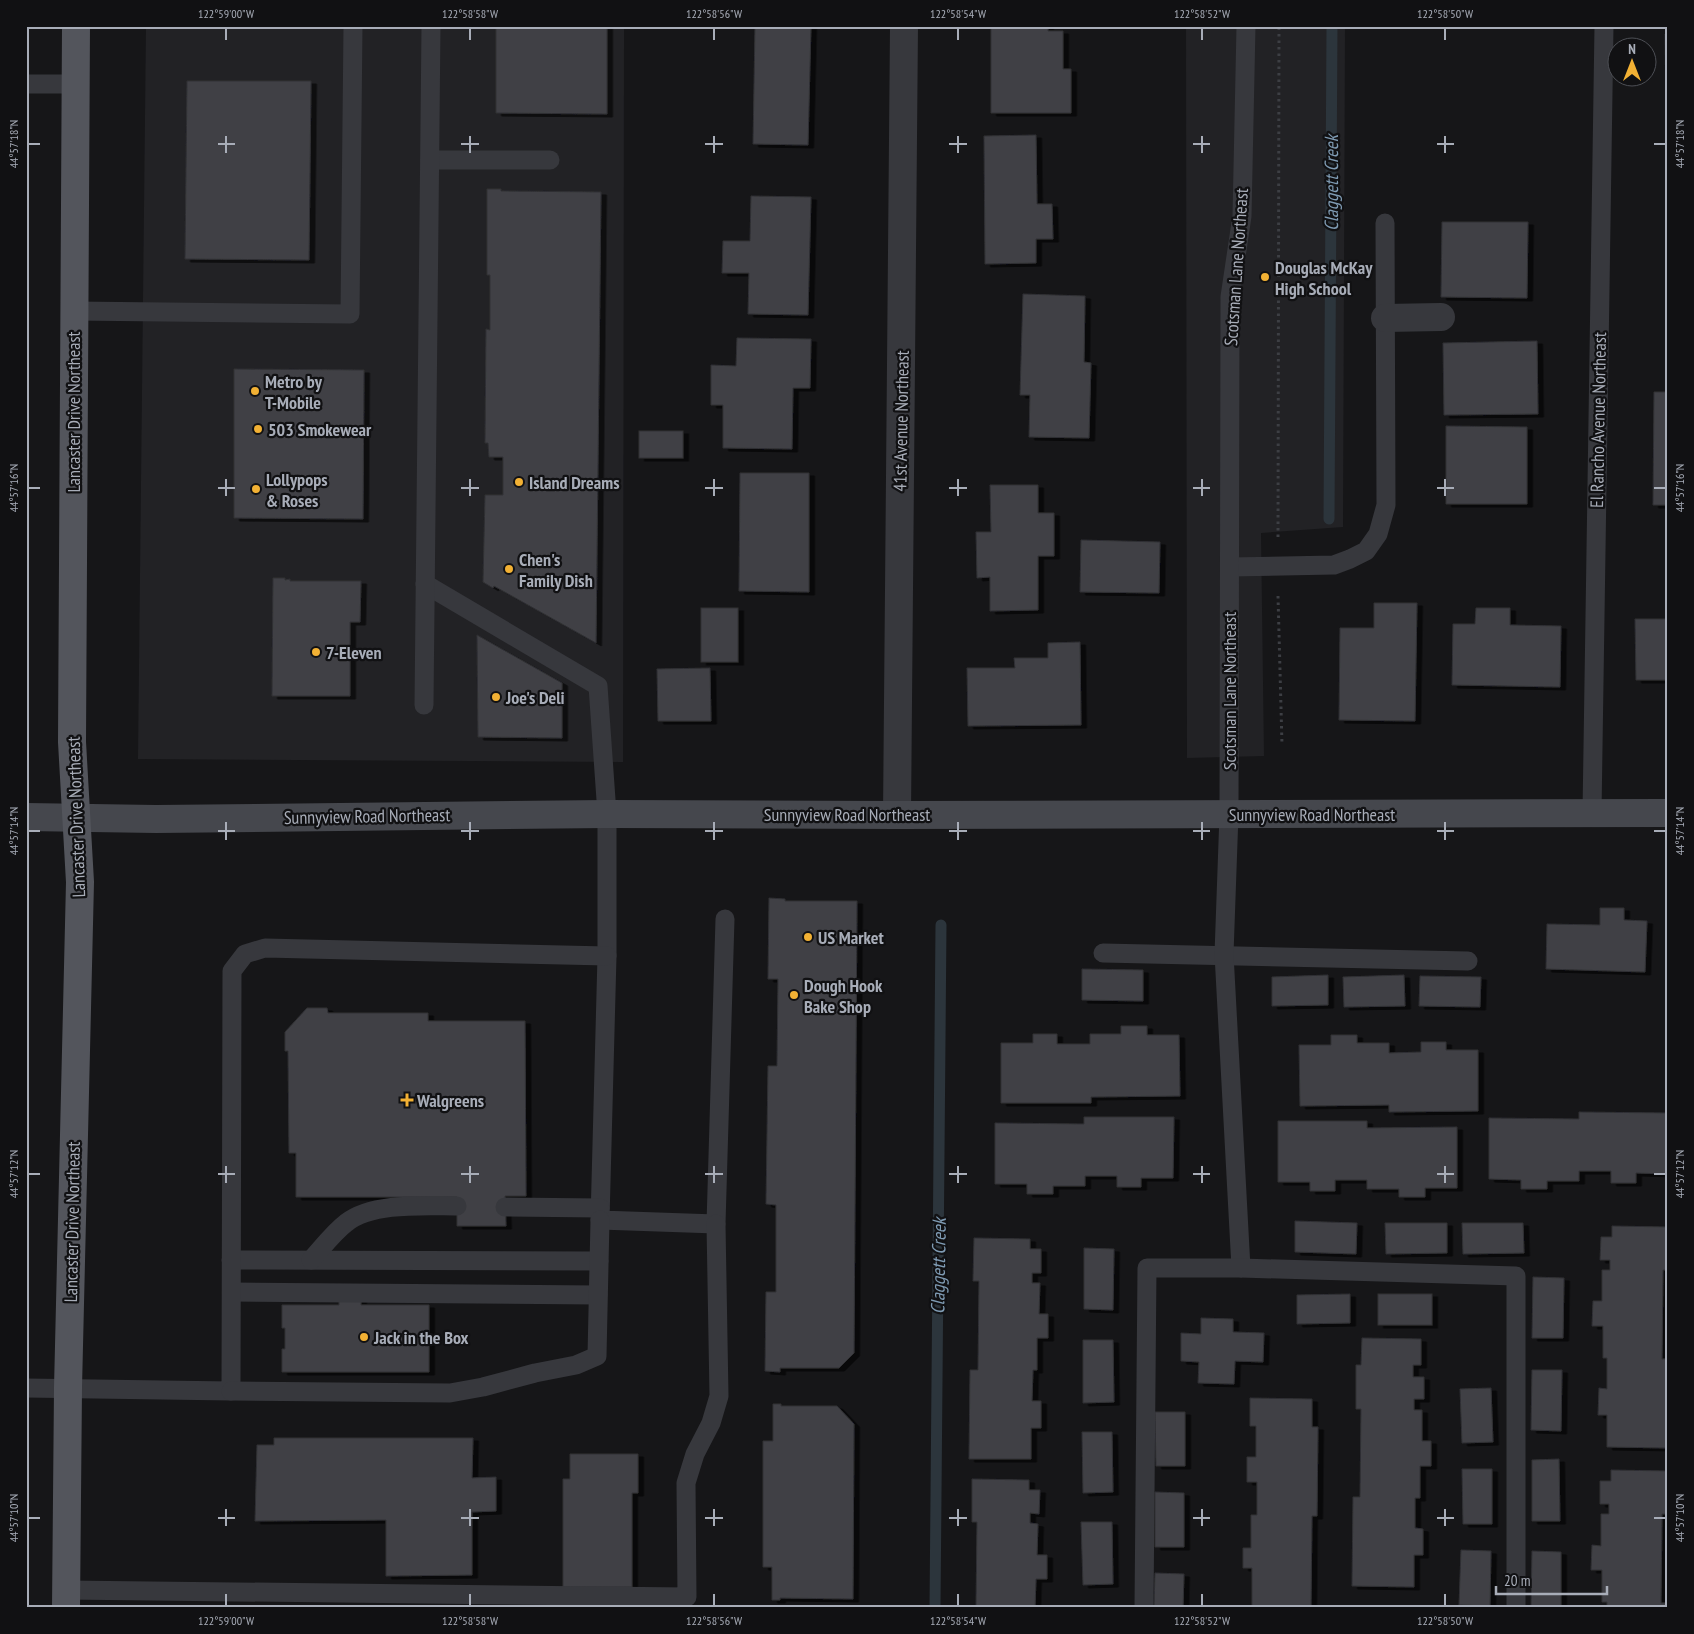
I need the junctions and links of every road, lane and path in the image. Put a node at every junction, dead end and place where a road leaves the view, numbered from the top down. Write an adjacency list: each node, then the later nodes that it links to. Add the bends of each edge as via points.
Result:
1 (76, 26): 9 (main road, Lancaster Drive Northeast)
2 (353, 26): 13 (lane, via 350,314)
3 (431, 26): 10 (lane)
4 (904, 26): 25 (street, 41st Avenue Northeast)
5 (1246, 26): 17 (lane, Scotsman Lane Northeast, via 1242,216 1230,297)
6 (1279, 26): 16 (path)
7 (1604, 26): 21 (lane, El Rancho Avenue Northeast)
8 (26, 84): 9 (lane)
9 (76, 84): 13 (main road, Lancaster Drive Northeast)
10 (430, 160): 11 (lane); 18 (lane)
11 (550, 160)
12 (1386, 223): 15 (lane)
13 (74, 311): 27 (main road, Lancaster Drive Northeast, via 72,742)
14 (1441, 317): 15 (street)
15 (1386, 318): 16 (lane, via 1386,505 1378,534 1366,551 1350,559 1334,564)
16 (1278, 566): 17 (lane); 20 (path)
17 (1230, 567): 24 (lane, Scotsman Lane Northeast)
18 (425, 584): 19 (lane); 23 (lane, via 598,686)
19 (424, 705)
20 (1282, 745)
21 (1592, 813): 22 (main road, Sunnyview Road Northeast); 24 (main road, Sunnyview Road Northeast)
22 (1668, 813)
23 (608, 814): 25 (main road, Sunnyview Road Northeast); 27 (main road, Sunnyview Road Northeast); 31 (lane)
24 (1229, 814): 25 (main road, Sunnyview Road Northeast); 30 (lane, Scotsman Lane Northeast)
25 (897, 815)
26 (26, 817): 27 (main road, Sunnyview Road Northeast)
27 (75, 817): 44 (main road, Lancaster Drive Northeast, via 80,882)
28 (726, 919): 36 (lane)
29 (1103, 953): 30 (lane)
30 (1224, 954): 32 (lane); 40 (lane, Scotsman Lane Northeast)
31 (607, 956): 35 (lane); 37 (lane, via 265,948 246,954 232,970)
32 (1468, 961)
33 (457, 1206): 38 (lane, via 373,1210 347,1222)
34 (505, 1207): 35 (lane)
35 (600, 1214): 36 (lane); 39 (lane)
36 (716, 1224): 46 (lane, via 719,1396 686,1484 687,1597)
37 (231, 1260): 38 (lane); 41 (lane)
38 (311, 1260): 39 (lane)
39 (599, 1261): 42 (lane)
40 (1241, 1268): 47 (lane, via 1147,1268); 48 (lane, via 1516,1276)
41 (232, 1292): 42 (lane); 45 (lane)
42 (598, 1295): 45 (lane, via 597,1356 576,1365 450,1393)
43 (26, 1388): 44 (lane)
44 (68, 1388): 45 (lane); 46 (main road, Lancaster Drive Northeast)
45 (231, 1391)
46 (66, 1599)
47 (1144, 1608)
48 (1516, 1608)

